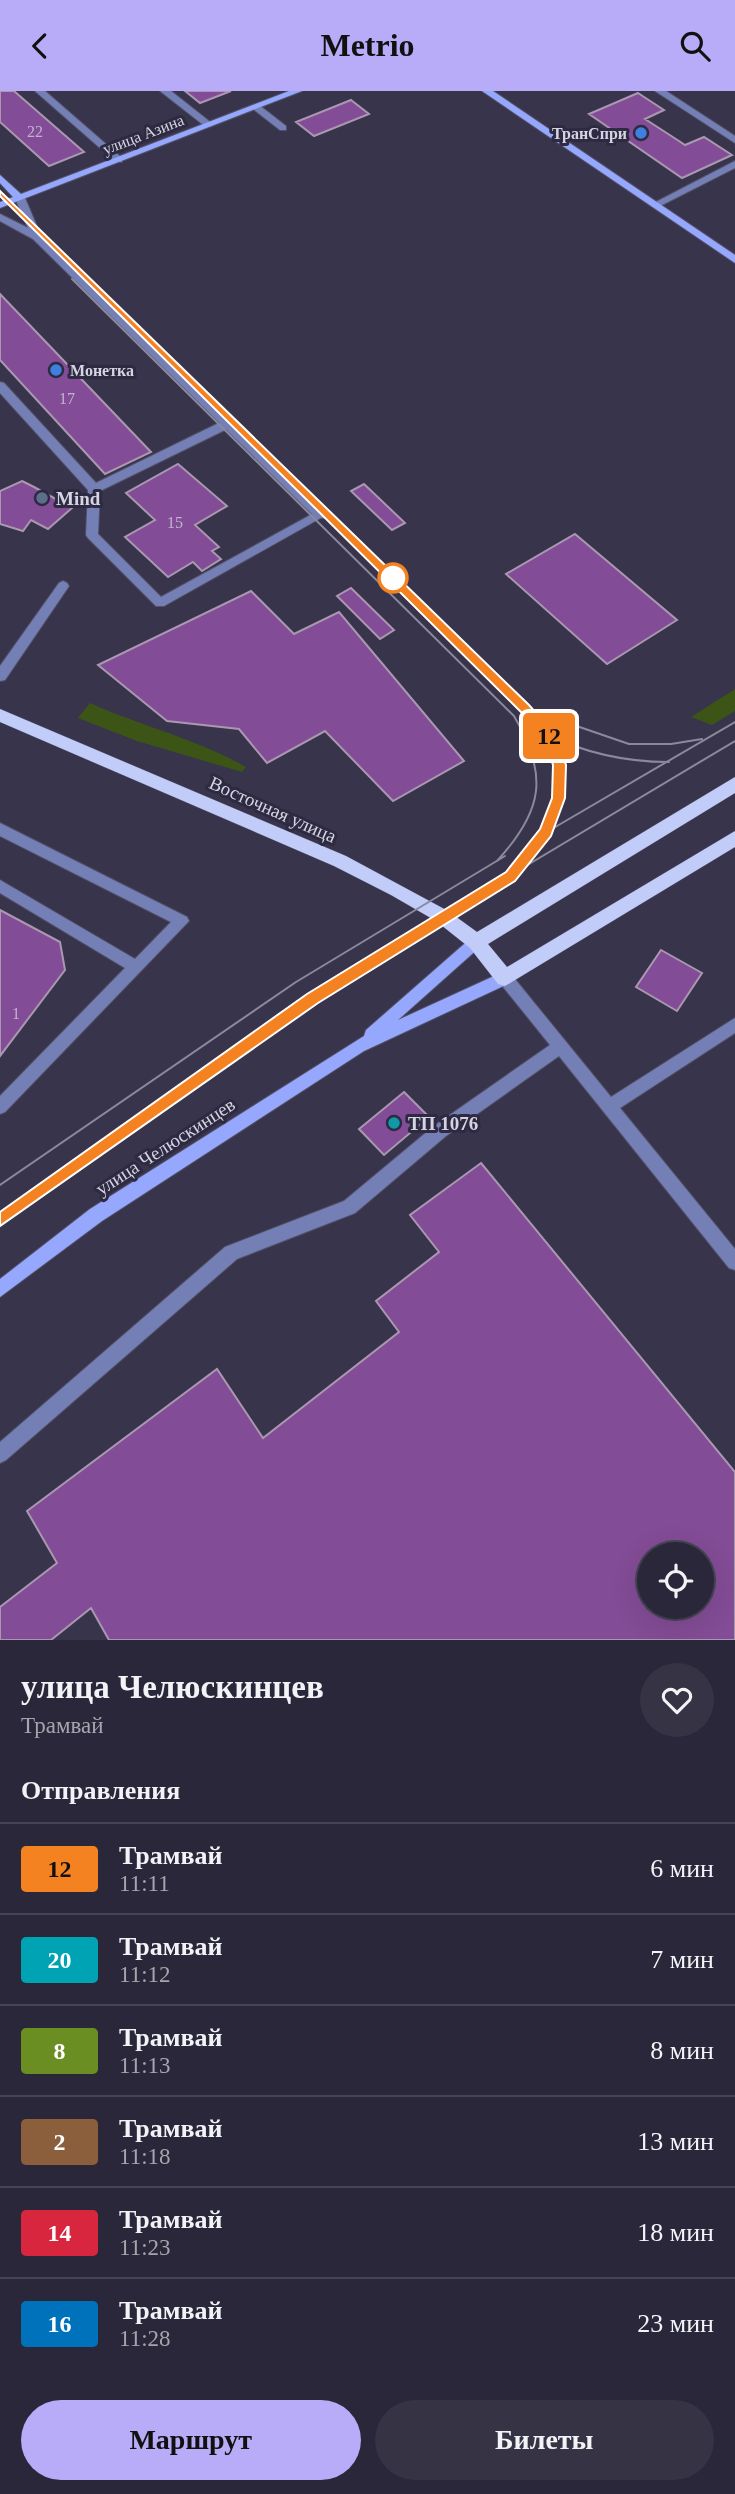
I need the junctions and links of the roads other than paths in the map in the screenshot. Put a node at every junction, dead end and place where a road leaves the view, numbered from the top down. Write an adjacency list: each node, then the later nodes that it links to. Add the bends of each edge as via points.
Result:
1 (40, 91): 10 (street)
2 (165, 91): 7 (street)
3 (297, 91): 6 (main road, улица Азина)
4 (486, 91): 15 (main road)
5 (660, 91): 9 (street)
6 (256, 107): 7 (main road, улица Азина); 8 (street)
7 (209, 125): 10 (main road, улица Азина)
8 (283, 128)
9 (735, 140)
10 (119, 160): 13 (main road, улица Азина)
11 (735, 165): 15 (street)
12 (0, 178): 13 (main road)
13 (20, 198): 14 (main road, улица Азина); 17 (street)
14 (0, 205)
15 (657, 205): 18 (main road)
16 (0, 217): 17 (street)
17 (37, 237): 20 (street)
18 (735, 260)
19 (0, 386): 21 (street)
20 (227, 424): 21 (street); 21 (street, via 320,515 160,603 92,535)
21 (94, 489)
22 (63, 586): 23 (street)
23 (0, 676)
24 (0, 715): 29 (main road, Восточная улица, via 340,861 424,905)
25 (735, 784): 29 (main road, улица Челюскинцев)
26 (0, 829): 30 (street, via 182,921)
27 (735, 838): 31 (main road, улица Челюскинцев)
28 (0, 886): 30 (street)
29 (476, 942): 31 (main road, Восточная улица); 33 (main road, улица Челюскинцев)
30 (136, 967): 35 (street)
31 (505, 978): 33 (main road, улица Челюскинцев); 34 (street)
32 (735, 1025): 36 (street)
33 (359, 1046): 38 (main road, улица Челюскинцев, via 96,1215)
34 (561, 1047): 36 (street); 39 (street, via 440,1131 349,1207 232,1253)
35 (0, 1107)
36 (609, 1107): 37 (street)
37 (735, 1262)
38 (0, 1289)
39 (0, 1454)

